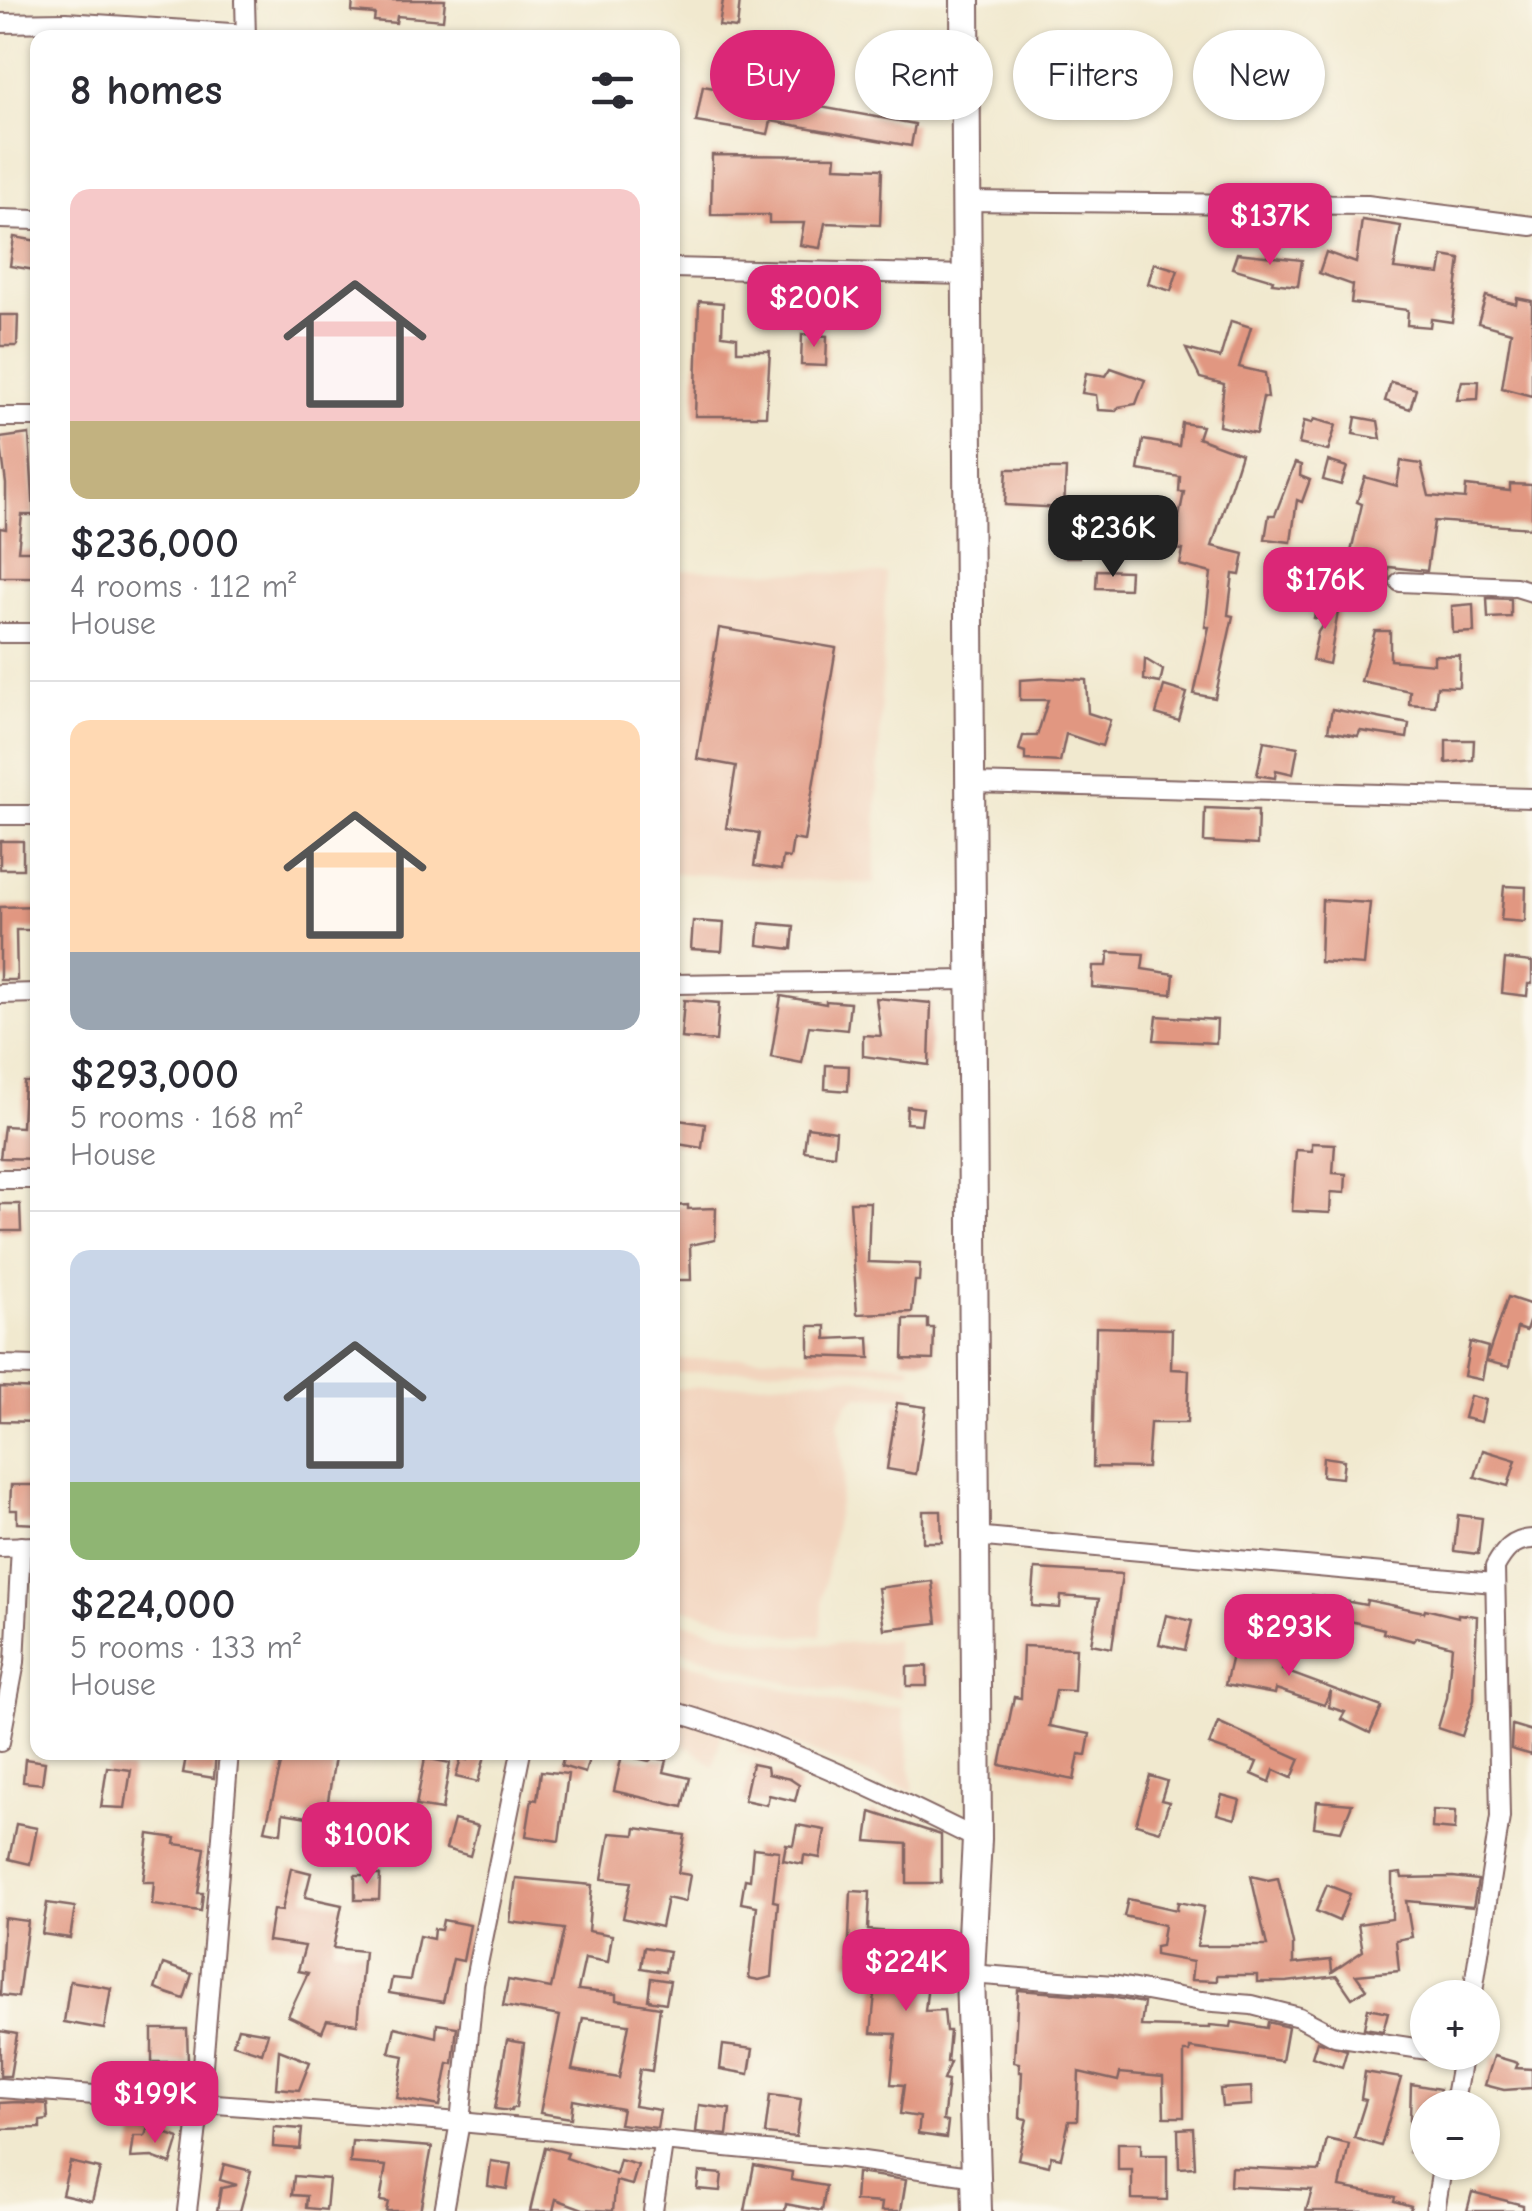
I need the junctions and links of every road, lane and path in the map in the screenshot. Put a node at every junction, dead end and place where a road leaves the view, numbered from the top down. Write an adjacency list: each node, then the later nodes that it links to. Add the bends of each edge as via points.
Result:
1 (245, 0): 5 (street)
2 (965, 0): 6 (main road)
3 (0, 22): 4 (street)
4 (169, 30)
5 (246, 30)
6 (966, 201): 9 (street, via 1368,204); 11 (main road)
7 (0, 219): 8 (street)
8 (30, 220)
9 (1532, 226)
10 (680, 268): 11 (street)
11 (967, 275): 18 (main road)
12 (0, 416): 13 (street)
13 (30, 417)
14 (1400, 582): 15 (street)
15 (1532, 592)
16 (0, 633): 17 (street)
17 (30, 634)
18 (970, 783): 19 (street); 22 (main road)
19 (1532, 798)
20 (0, 815): 21 (street)
21 (30, 815)
22 (971, 980): 23 (street); 30 (main road)
23 (680, 984)
24 (0, 994): 25 (street)
25 (30, 994)
26 (30, 1179): 27 (street)
27 (0, 1180)
28 (0, 1365): 29 (street)
29 (30, 1366)
30 (974, 1536): 34 (street); 39 (main road)
31 (1532, 1539): 34 (street, via 1506,1548)
32 (29, 1546): 33 (street); 36 (street)
33 (0, 1548)
34 (1494, 1583): 41 (street, via 1500,1817)
35 (680, 1712): 39 (street, via 733,1728)
36 (0, 1742)
37 (229, 1760): 44 (street)
38 (520, 1760): 45 (street, via 474,1984)
39 (977, 1838): 40 (main road)
40 (970, 1974): 42 (street, via 1252,2005 1335,2036); 47 (main road)
41 (1475, 1980)
42 (1410, 2047)
43 (0, 2088): 44 (street)
44 (200, 2101): 45 (street); 49 (street)
45 (460, 2122): 46 (street); 50 (street)
46 (662, 2144): 47 (street); 51 (street)
47 (976, 2177): 52 (main road)
48 (1441, 2180): 53 (street)
49 (187, 2211)
50 (444, 2211)
51 (653, 2211)
52 (977, 2211)
53 (1435, 2211)

